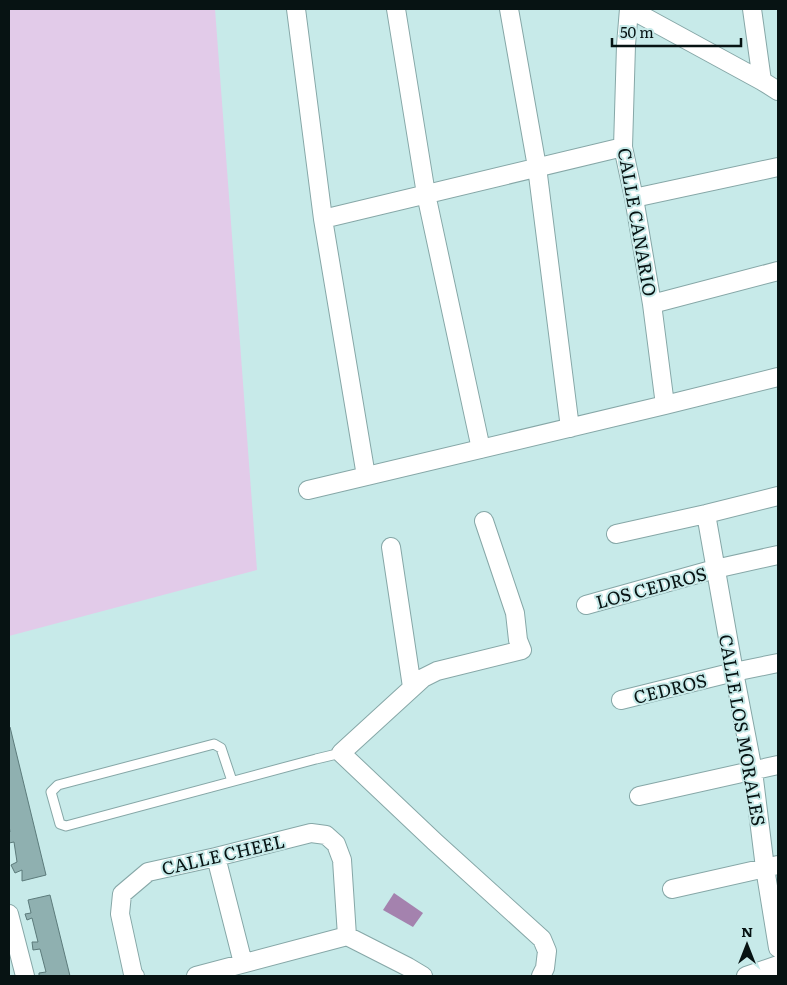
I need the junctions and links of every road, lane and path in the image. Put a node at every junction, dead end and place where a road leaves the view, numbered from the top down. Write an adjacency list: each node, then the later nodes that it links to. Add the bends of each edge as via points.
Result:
1 (296, 9): 13 (street)
2 (396, 9): 11 (street)
3 (508, 9): 9 (street)
4 (630, 9): 6 (street); 8 (street, CALLE CANARIO)
5 (752, 9): 6 (street)
6 (762, 81): 7 (street)
7 (778, 91)
8 (623, 147): 9 (street); 12 (street, CALLE CANARIO)
9 (536, 167): 11 (street); 18 (street)
10 (778, 167): 12 (street)
11 (426, 194): 13 (street); 19 (street)
12 (634, 198): 15 (street, CALLE CANARIO)
13 (323, 219): 20 (street)
14 (778, 270): 15 (street)
15 (652, 304): 17 (street, CALLE CANARIO)
16 (778, 377): 17 (street)
17 (665, 405): 18 (street)
18 (570, 428): 19 (street)
19 (481, 449): 20 (street)
20 (366, 476): 21 (street)
21 (308, 490)
22 (778, 496): 23 (street)
23 (706, 514): 25 (street); 28 (street, CALLE LOS MORALES)
24 (484, 522): 32 (street, via 515,613 522,650 437,671)
25 (616, 534)
26 (391, 547): 32 (street)
27 (778, 555): 28 (street, LOS CEDROS)
28 (715, 569): 29 (street, LOS CEDROS); 31 (street, CALLE LOS MORALES)
29 (586, 605)
30 (778, 663): 31 (street, CEDROS)
31 (734, 672): 33 (street, CEDROS); 36 (street, CALLE LOS MORALES)
32 (412, 687): 34 (street)
33 (621, 700)
34 (341, 753): 37 (lane); 52 (street, via 542,939 547,951 546,968)
35 (778, 766): 36 (street)
36 (753, 771): 38 (street); 40 (street, CALLE LOS MORALES)
37 (232, 781): 37 (lane, via 221,748 214,744 58,785 51,792 60,824 66,826)
38 (639, 796)
39 (216, 857): 43 (street, CALLE CHEEL, via 310,833 326,835 336,844 342,860); 45 (street); 49 (street, CALLE CHEEL, via 148,872 122,894 120,914)
40 (772, 866): 41 (street); 44 (street, CALLE LOS MORALES)
41 (672, 889)
42 (9, 914): 48 (street)
43 (346, 936): 45 (street); 47 (street)
44 (778, 948)
45 (243, 963): 50 (street)
46 (778, 965): 53 (street)
47 (408, 971): 51 (street)
48 (25, 976)
49 (135, 976)
50 (196, 976)
51 (423, 976)
52 (541, 976)
53 (746, 976)

